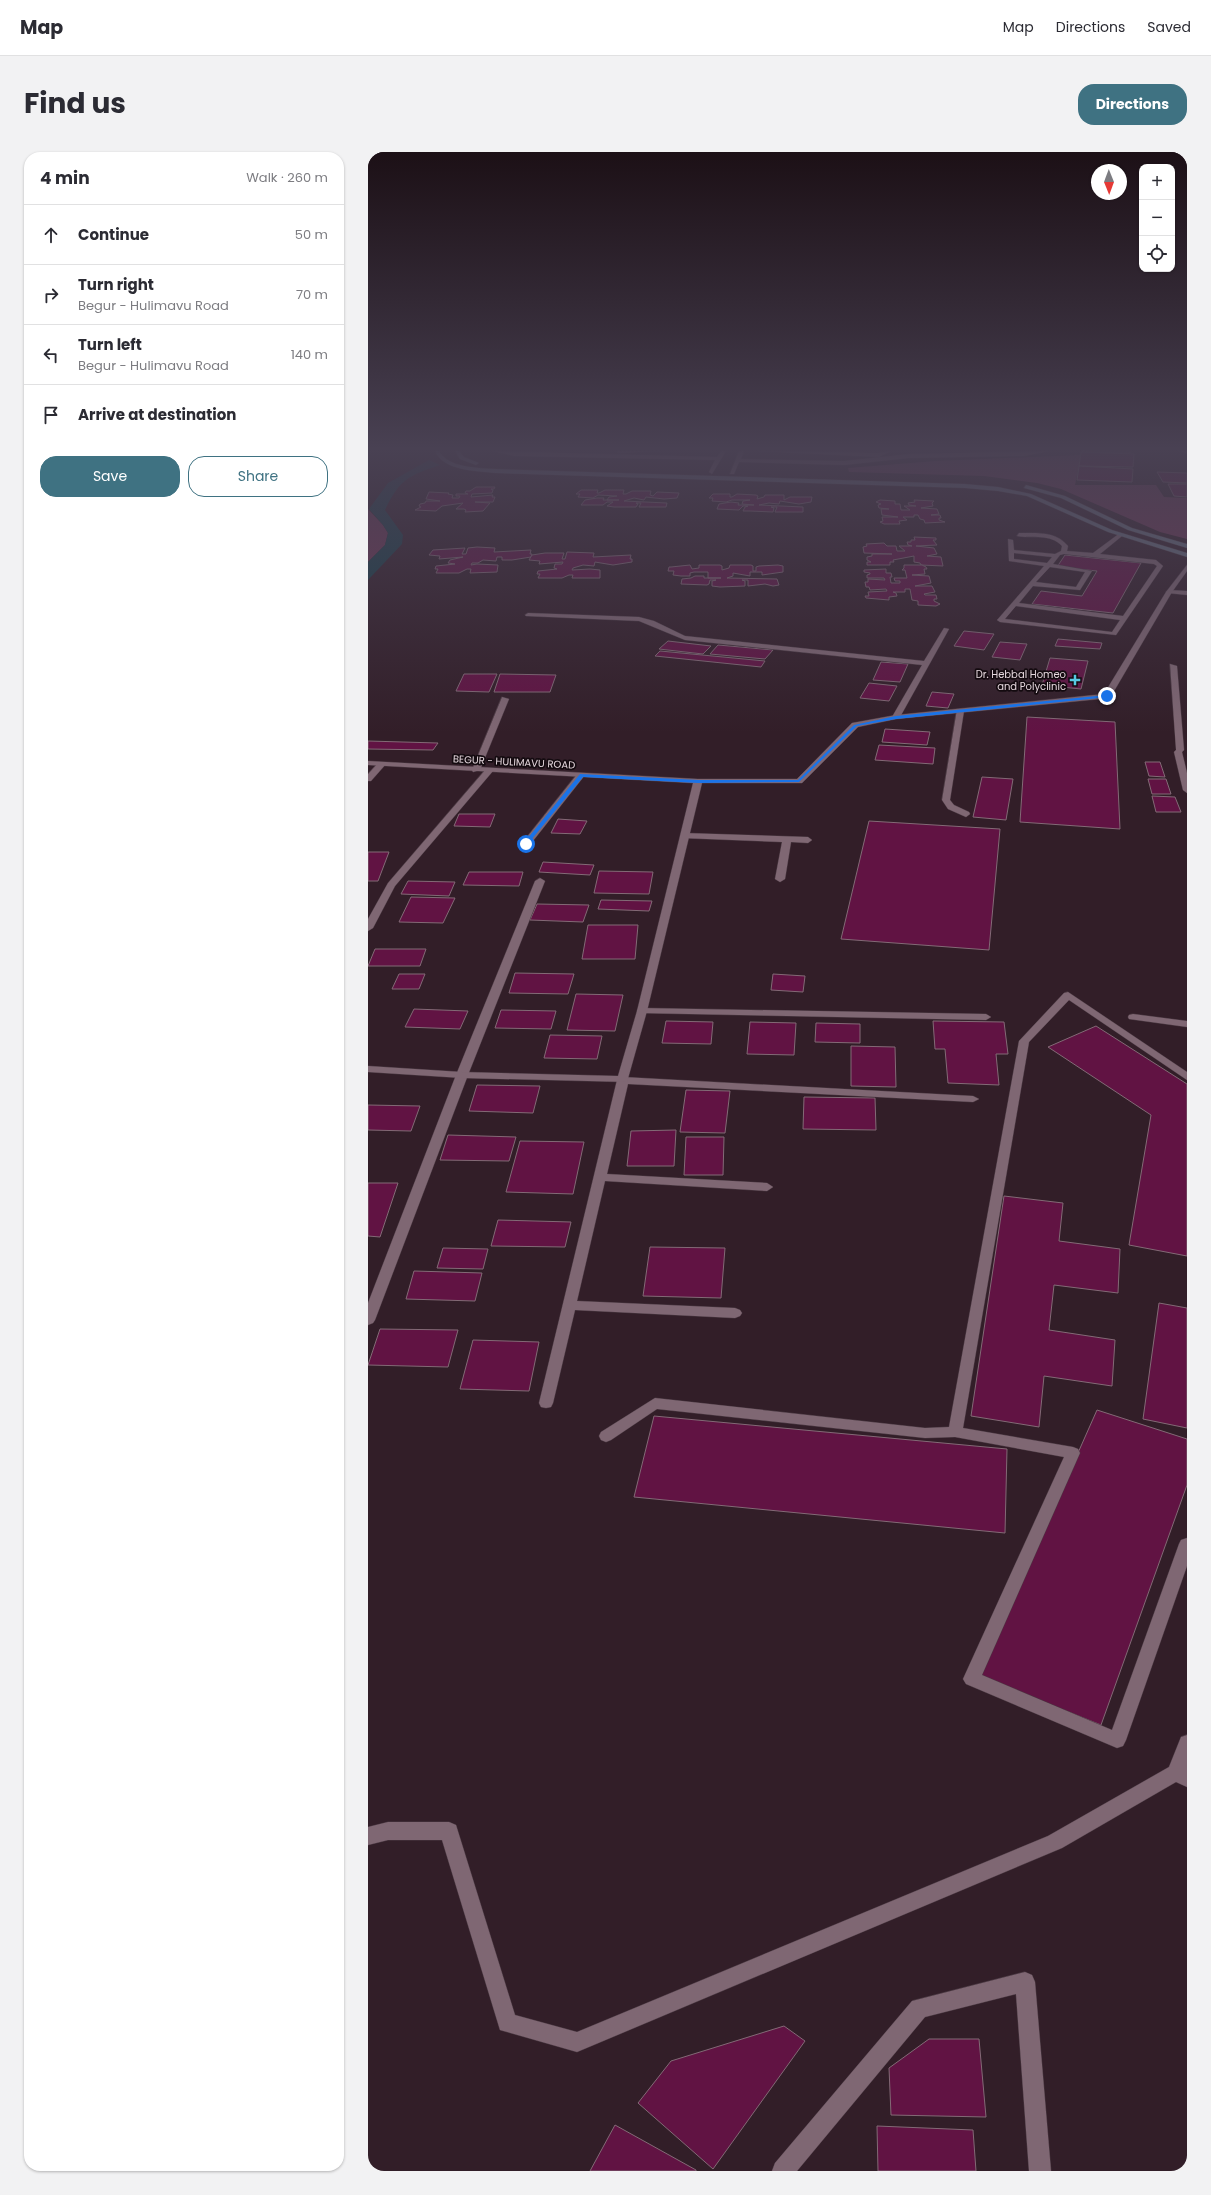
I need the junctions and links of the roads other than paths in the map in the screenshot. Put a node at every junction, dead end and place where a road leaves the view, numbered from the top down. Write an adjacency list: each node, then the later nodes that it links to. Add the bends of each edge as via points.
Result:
1 (1010, 545): 5 (street)
2 (1065, 545): 6 (street)
3 (1109, 545): 7 (street)
4 (1154, 545): 8 (main road)
5 (1010, 552): 9 (street); 10 (street, via 1011,560)
6 (1064, 552): 7 (street); 9 (street)
7 (1096, 554): 17 (street, via 1113,554 1156,562 1160,566)
8 (1187, 555)
9 (1057, 556): 10 (street)
10 (1047, 566): 12 (street); 12 (street, via 1089,571 1078,589)
11 (1187, 567): 13 (street, BEGUR - HULIMAVU ROAD)
12 (1033, 584): 15 (street)
13 (1169, 592): 14 (street); 22 (street, BEGUR - HULIMAVU ROAD, via 1107,696)
14 (1187, 593)
15 (1013, 604): 17 (street); 17 (street, via 1000,620 1114,634)
16 (528, 615): 19 (street, via 639,619 651,621 671,635 681,638)
17 (1124, 618)
18 (946, 629): 19 (street)
19 (927, 663): 23 (street)
20 (1173, 666): 24 (street)
21 (505, 699): 27 (street)
22 (960, 711): 23 (street, BEGUR - HULIMAVU ROAD); 33 (street, via 946,800 952,807)
23 (896, 717): 31 (street, BEGUR - HULIMAVU ROAD, via 855,725 799,781)
24 (1184, 750): 32 (street, via 1178,752)
25 (368, 763): 26 (street, BEGUR - HULIMAVU ROAD)
26 (382, 764): 27 (street, BEGUR - HULIMAVU ROAD); 30 (street)
27 (476, 770): 28 (street, BEGUR - HULIMAVU ROAD)
28 (489, 771): 29 (street, BEGUR - HULIMAVU ROAD); 40 (street, via 391,885)
29 (581, 775): 31 (street, BEGUR - HULIMAVU ROAD); 37 (street)
30 (368, 778)
31 (698, 781): 34 (street)
32 (1187, 790)
33 (966, 814)
34 (684, 836): 35 (street); 41 (street)
35 (787, 839): 36 (street); 38 (street)
36 (808, 840)
37 (526, 844)
38 (780, 879)
39 (540, 881): 46 (street)
40 (368, 928)
41 (642, 1011): 42 (street); 48 (street)
42 (986, 1017)
43 (1132, 1017): 44 (street)
44 (1187, 1024)
45 (368, 1069): 46 (street)
46 (462, 1075): 48 (street); 54 (street)
47 (1187, 1077): 56 (street, via 1068,995 1024,1041)
48 (623, 1080): 49 (street); 50 (street)
49 (973, 1099)
50 (602, 1177): 51 (street); 52 (street)
51 (767, 1187)
52 (570, 1305): 53 (street); 55 (street)
53 (735, 1313)
54 (368, 1320)
55 (546, 1403)
56 (955, 1432): 57 (street, via 924,1433 655,1403); 58 (street, via 1073,1453 972,1679 1116,1740)
57 (606, 1436)
58 (1187, 1544)
59 (1187, 1743): 60 (street)
60 (1181, 1776): 61 (street, via 1055,1842 577,2042 507,2023 449,1831 388,1831)
61 (368, 1836)
62 (783, 2171): 63 (street, via 918,2008 1025,1982)
63 (1040, 2171)

